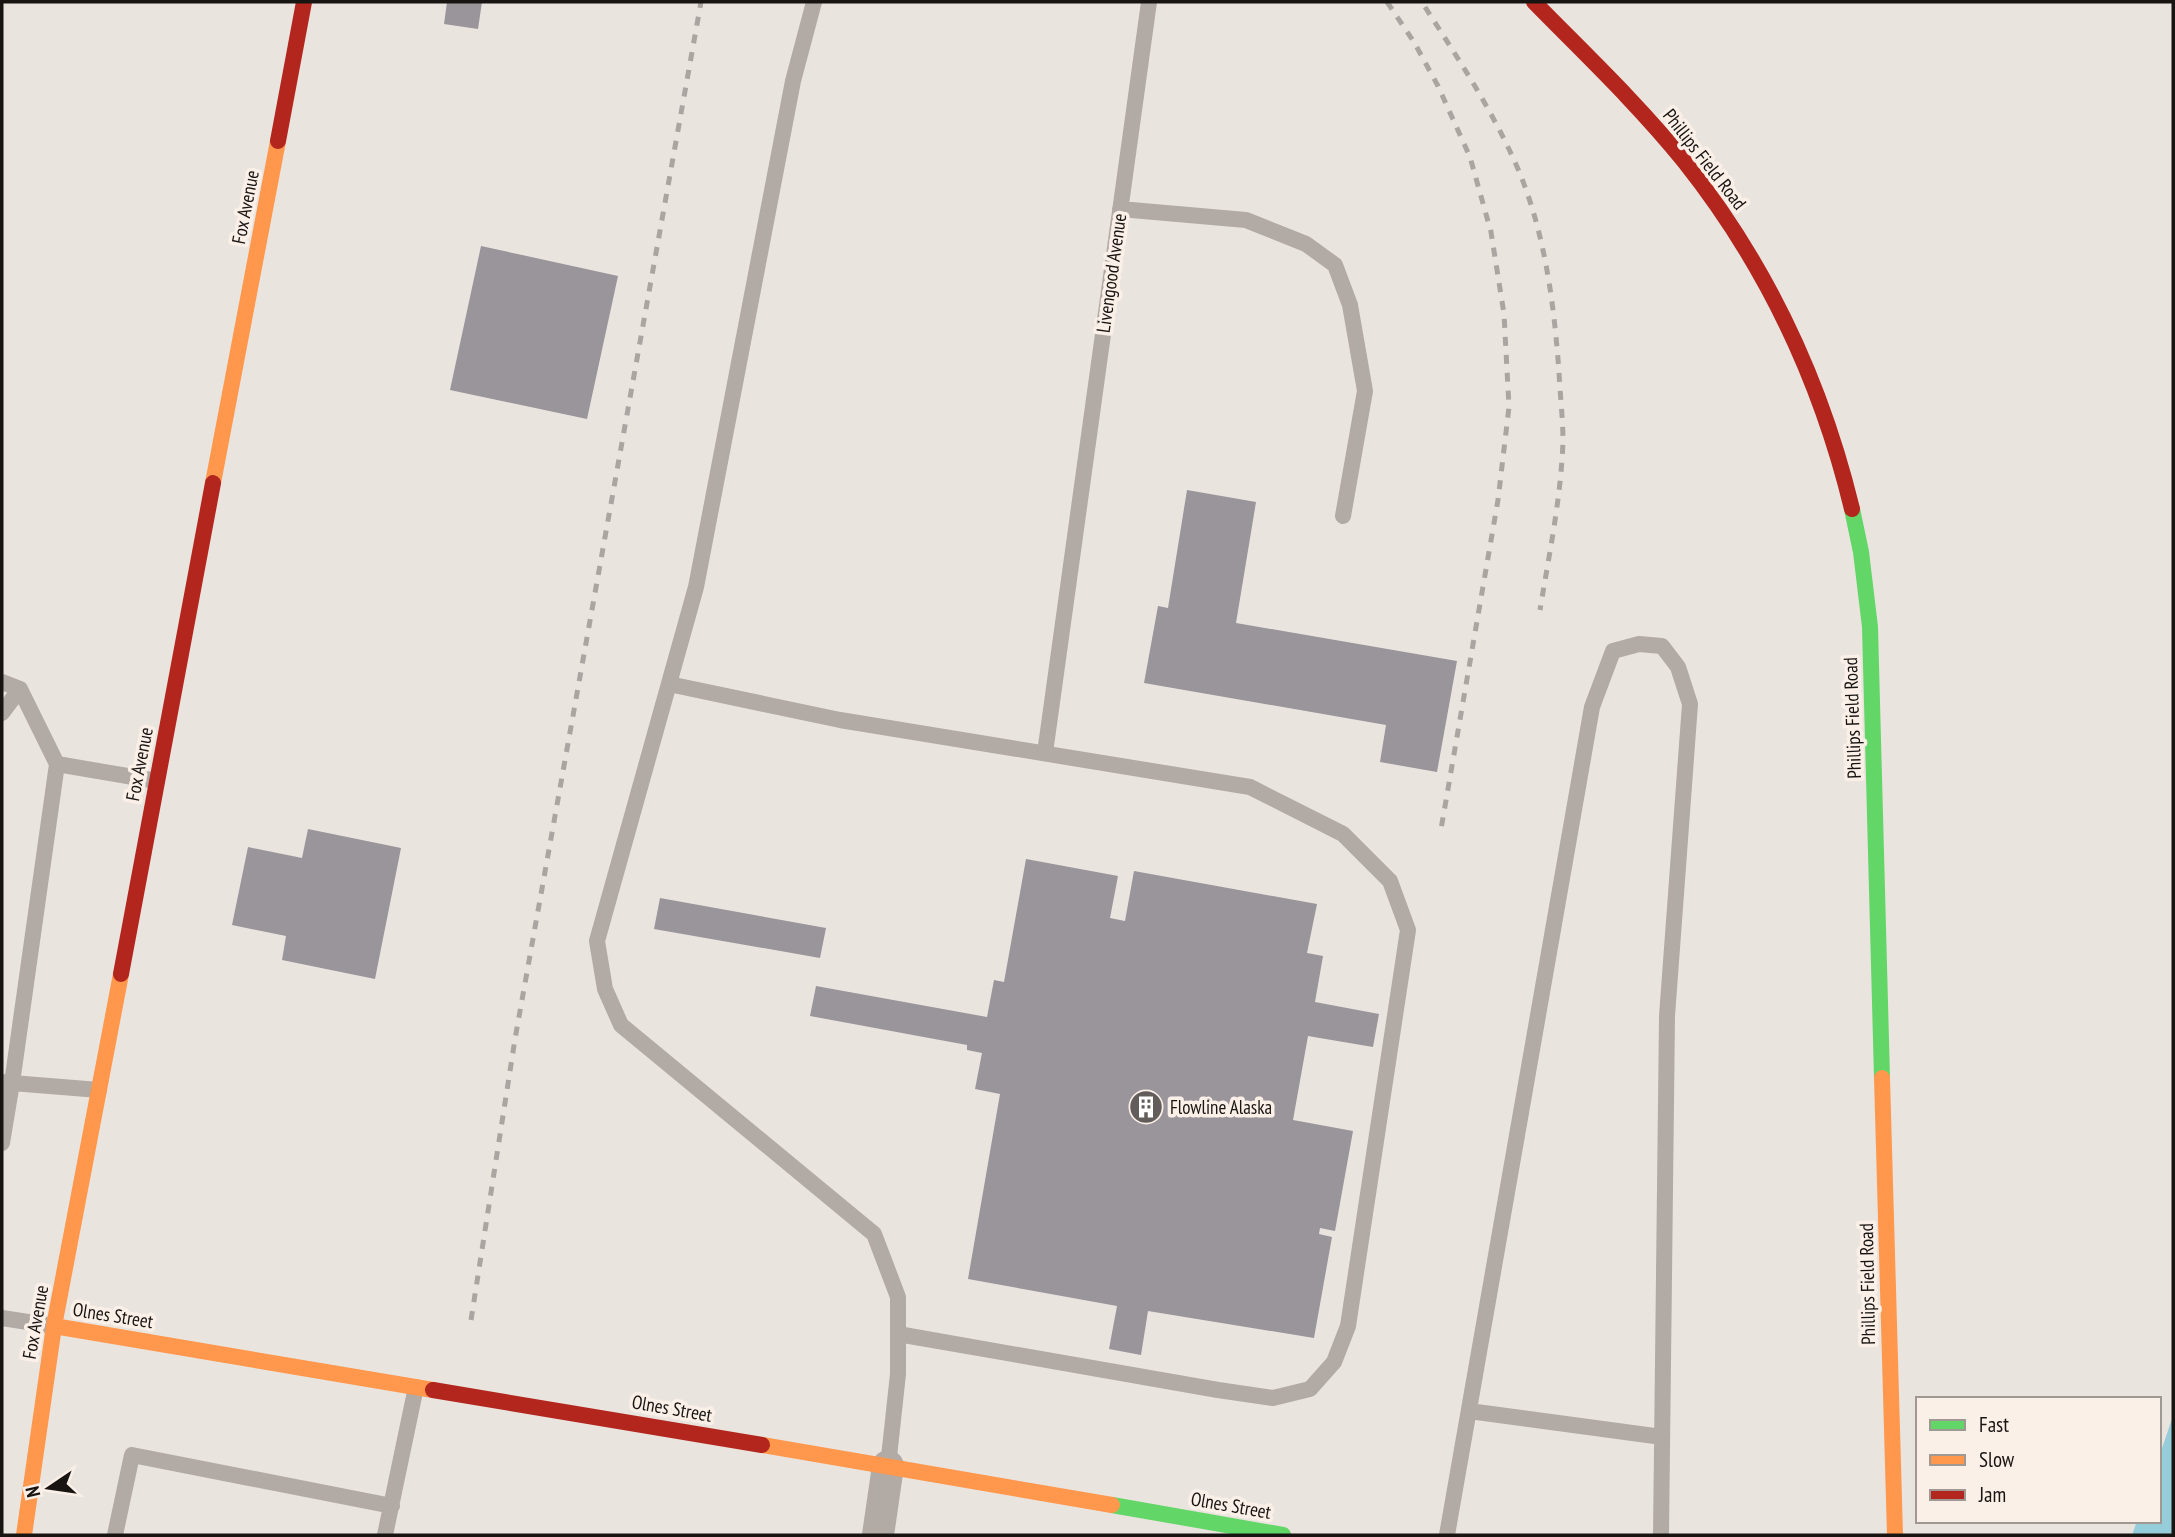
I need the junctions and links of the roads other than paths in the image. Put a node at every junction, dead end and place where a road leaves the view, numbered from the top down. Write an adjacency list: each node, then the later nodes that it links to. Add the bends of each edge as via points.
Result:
1 (304, 2): 13 (street, Fox Avenue)
2 (814, 2): 8 (lane, via 793,81 696,587)
3 (1149, 2): 5 (lane, Livengood Avenue)
4 (1534, 2): 32 (street, Phillips Field Road, via 1684,161 1754,261 1817,392 1856,527 1870,640)
5 (1120, 209): 6 (lane, via 1247,220 1307,243 1335,265 1350,305 1365,391); 11 (lane, Livengood Avenue)
6 (1343, 516)
7 (2, 682): 9 (lane)
8 (669, 684): 11 (lane, via 840,720); 19 (lane, via 597,941 605,989 621,1026 874,1234 898,1297)
9 (20, 689): 10 (lane); 12 (lane)
10 (2, 713)
11 (1045, 754): 19 (lane, via 1250,787 1343,834 1390,881 1408,930 1348,1326 1334,1363 1310,1389 1273,1398)
12 (57, 764): 13 (lane); 14 (lane)
13 (158, 781): 15 (street, Fox Avenue)
14 (7, 1083): 15 (lane); 16 (lane)
15 (99, 1090): 18 (street, Fox Avenue)
16 (2, 1143)
17 (2, 1318): 18 (lane)
18 (54, 1326): 20 (street, Olnes Street); 25 (street, Fox Avenue)
19 (898, 1334): 23 (lane)
20 (416, 1386): 23 (street, Olnes Street); 24 (lane)
21 (1469, 1411): 22 (lane); 22 (lane, via 1592,707 1613,651 1639,643 1662,646 1678,667 1689,704 1667,1016); 30 (lane)
22 (1662, 1437): 31 (lane)
23 (888, 1466): 28 (street); 29 (street, Olnes Street)
24 (392, 1506): 26 (lane, via 132,1455); 27 (lane)
25 (24, 1535)
26 (115, 1535)
27 (386, 1535)
28 (878, 1535)
29 (1283, 1535)
30 (1447, 1535)
31 (1661, 1535)
32 (1895, 1535)

